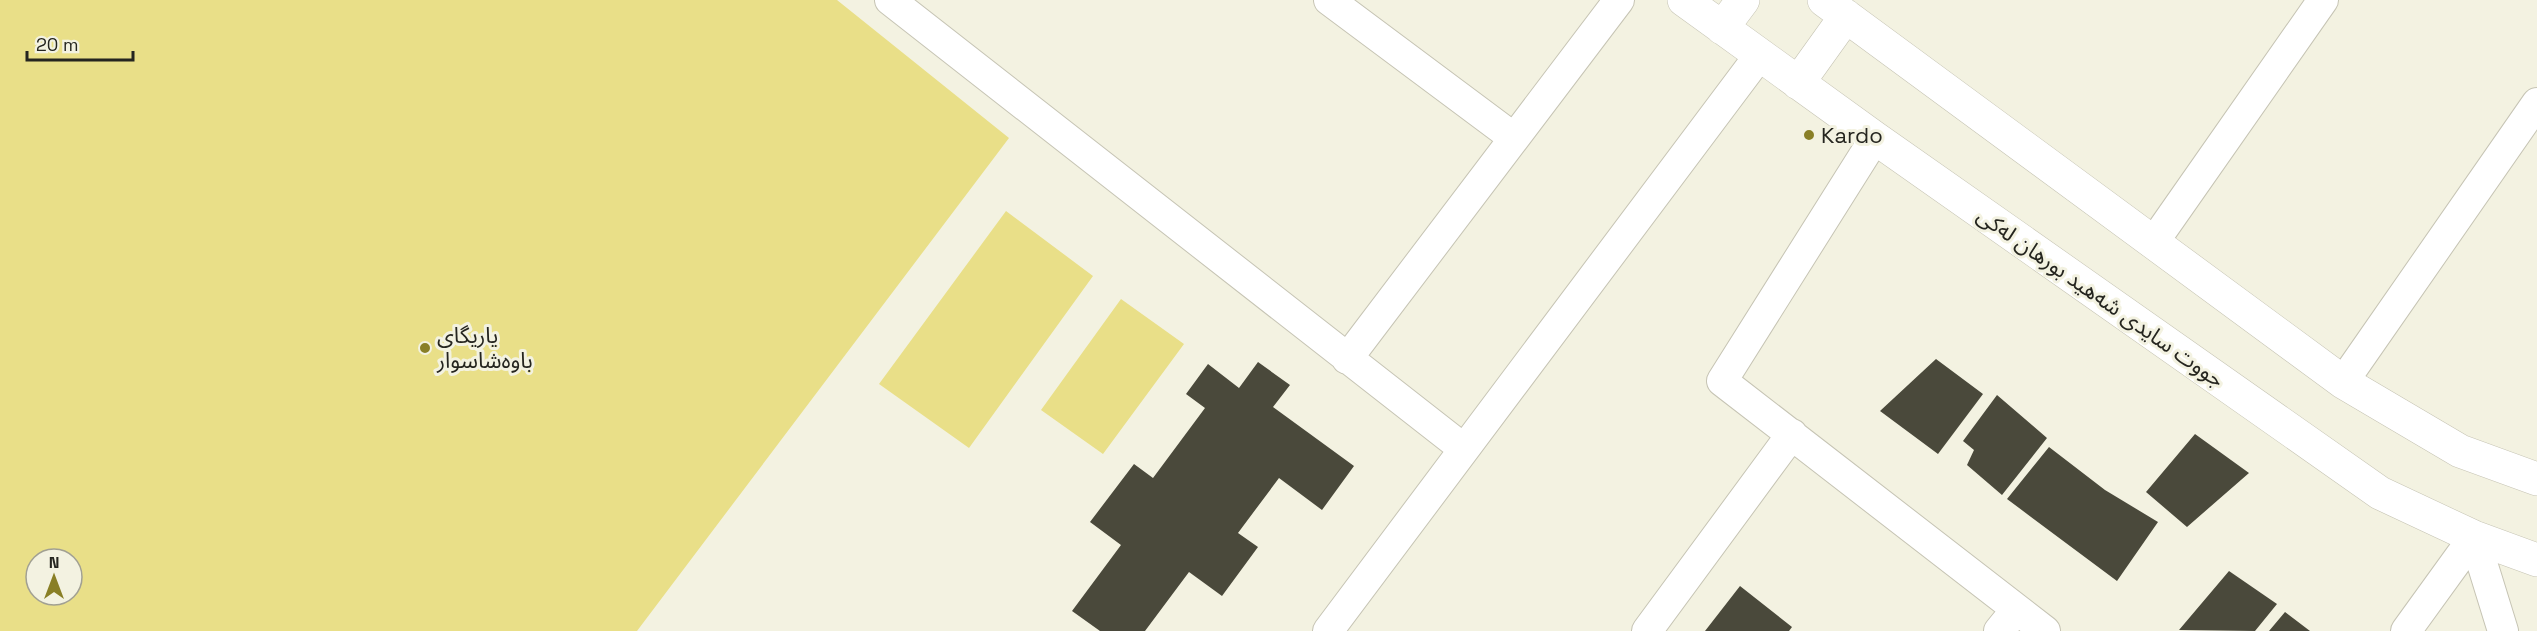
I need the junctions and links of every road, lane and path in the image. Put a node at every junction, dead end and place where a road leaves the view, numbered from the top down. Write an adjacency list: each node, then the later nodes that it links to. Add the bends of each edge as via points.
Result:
1 (890, 0): 15 (street)
2 (1329, 0): 12 (street)
3 (1619, 0): 12 (street)
4 (1684, 0): 8 (street, جووت سایدی شەهید بورهان لەکی)
5 (1743, 0): 8 (street)
6 (2323, 0): 14 (street)
7 (1835, 8): 10 (street); 14 (street)
8 (1722, 28): 9 (street, جووت سایدی شەهید بورهان لەکی)
9 (1759, 56): 10 (street, جووت سایدی شەهید بورهان لەکی); 18 (street)
10 (1798, 83): 13 (street, جووت سایدی شەهید بورهان لەکی)
11 (2537, 103): 16 (street)
12 (1514, 138): 15 (street)
13 (1875, 138): 17 (street, via 1722,381); 20 (street, جووت سایدی شەهید بورهان لەکی, via 2380,493)
14 (2153, 243): 16 (street)
15 (1347, 359): 18 (street)
16 (2343, 382): 19 (street, via 2460,451)
17 (1792, 434): 22 (street); 24 (street)
18 (1464, 449): 23 (street)
19 (2537, 479)
20 (2474, 537): 21 (street, جووت سایدی شەهید بورهان لەکی); 26 (street); 27 (street)
21 (2537, 560)
22 (2008, 620): 25 (street)
23 (1328, 631)
24 (1647, 631)
25 (2045, 631)
26 (2406, 631)
27 (2503, 631)

